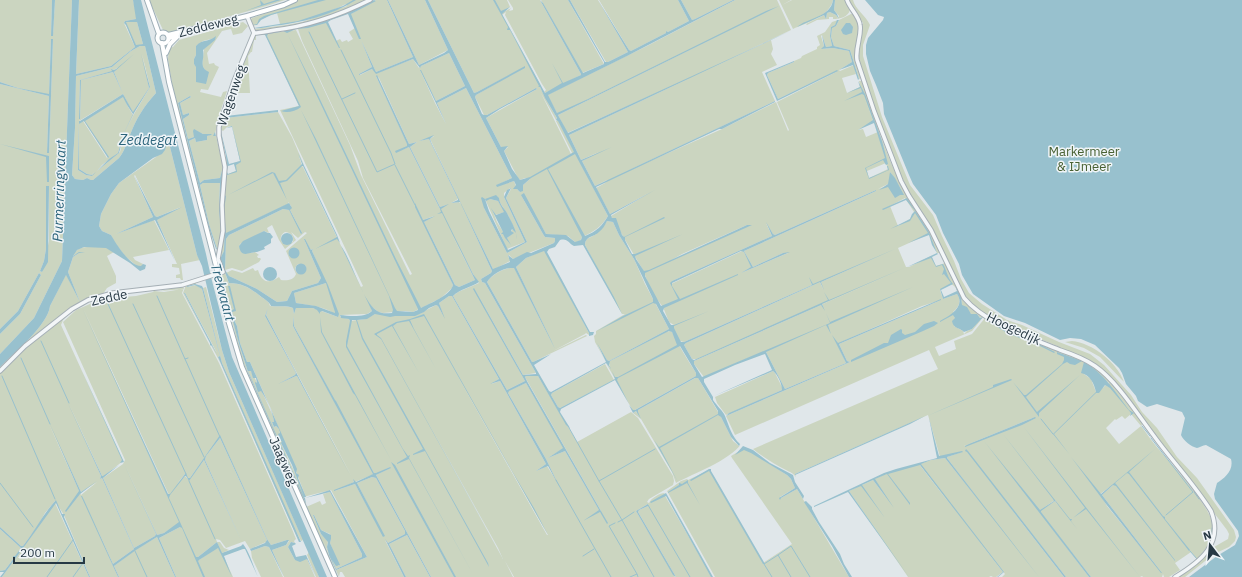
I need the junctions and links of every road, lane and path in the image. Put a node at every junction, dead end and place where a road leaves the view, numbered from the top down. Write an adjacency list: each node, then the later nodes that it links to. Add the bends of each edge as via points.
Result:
1 (147, 0): 6 (main road)
2 (294, 0): 5 (main road, Zeddeweg)
3 (370, 0): 7 (street, via 309,24)
4 (847, 0): 17 (street, Hoogedijk, via 860,23 857,60 887,147 901,182 934,235 964,298 986,316 1004,326 1095,366 1128,402 1211,511 1216,529 1211,546 1196,562)
5 (247, 16): 7 (street); 8 (main road, Zeddeweg); 9 (main road, Zeddeweg)
6 (161, 33): 9 (main road); 10 (main road, via 158,40)
7 (254, 33): 13 (street, Wagenweg, via 234,81 219,130 225,167 223,232 218,258)
8 (181, 34): 9 (main road, Zeddeweg); 11 (main road, via 170,44)
9 (169, 36): 10 (main road)
10 (164, 43): 11 (main road); 12 (main road)
11 (166, 54): 12 (main road)
12 (165, 60): 14 (main road)
13 (223, 272): 14 (street, Zedde)
14 (218, 274): 15 (street, Zedde, via 178,286 104,295 82,303 22,348); 16 (main road, Jaagweg, via 235,345 245,373)
15 (0, 371)
16 (335, 577)
17 (1175, 577)

